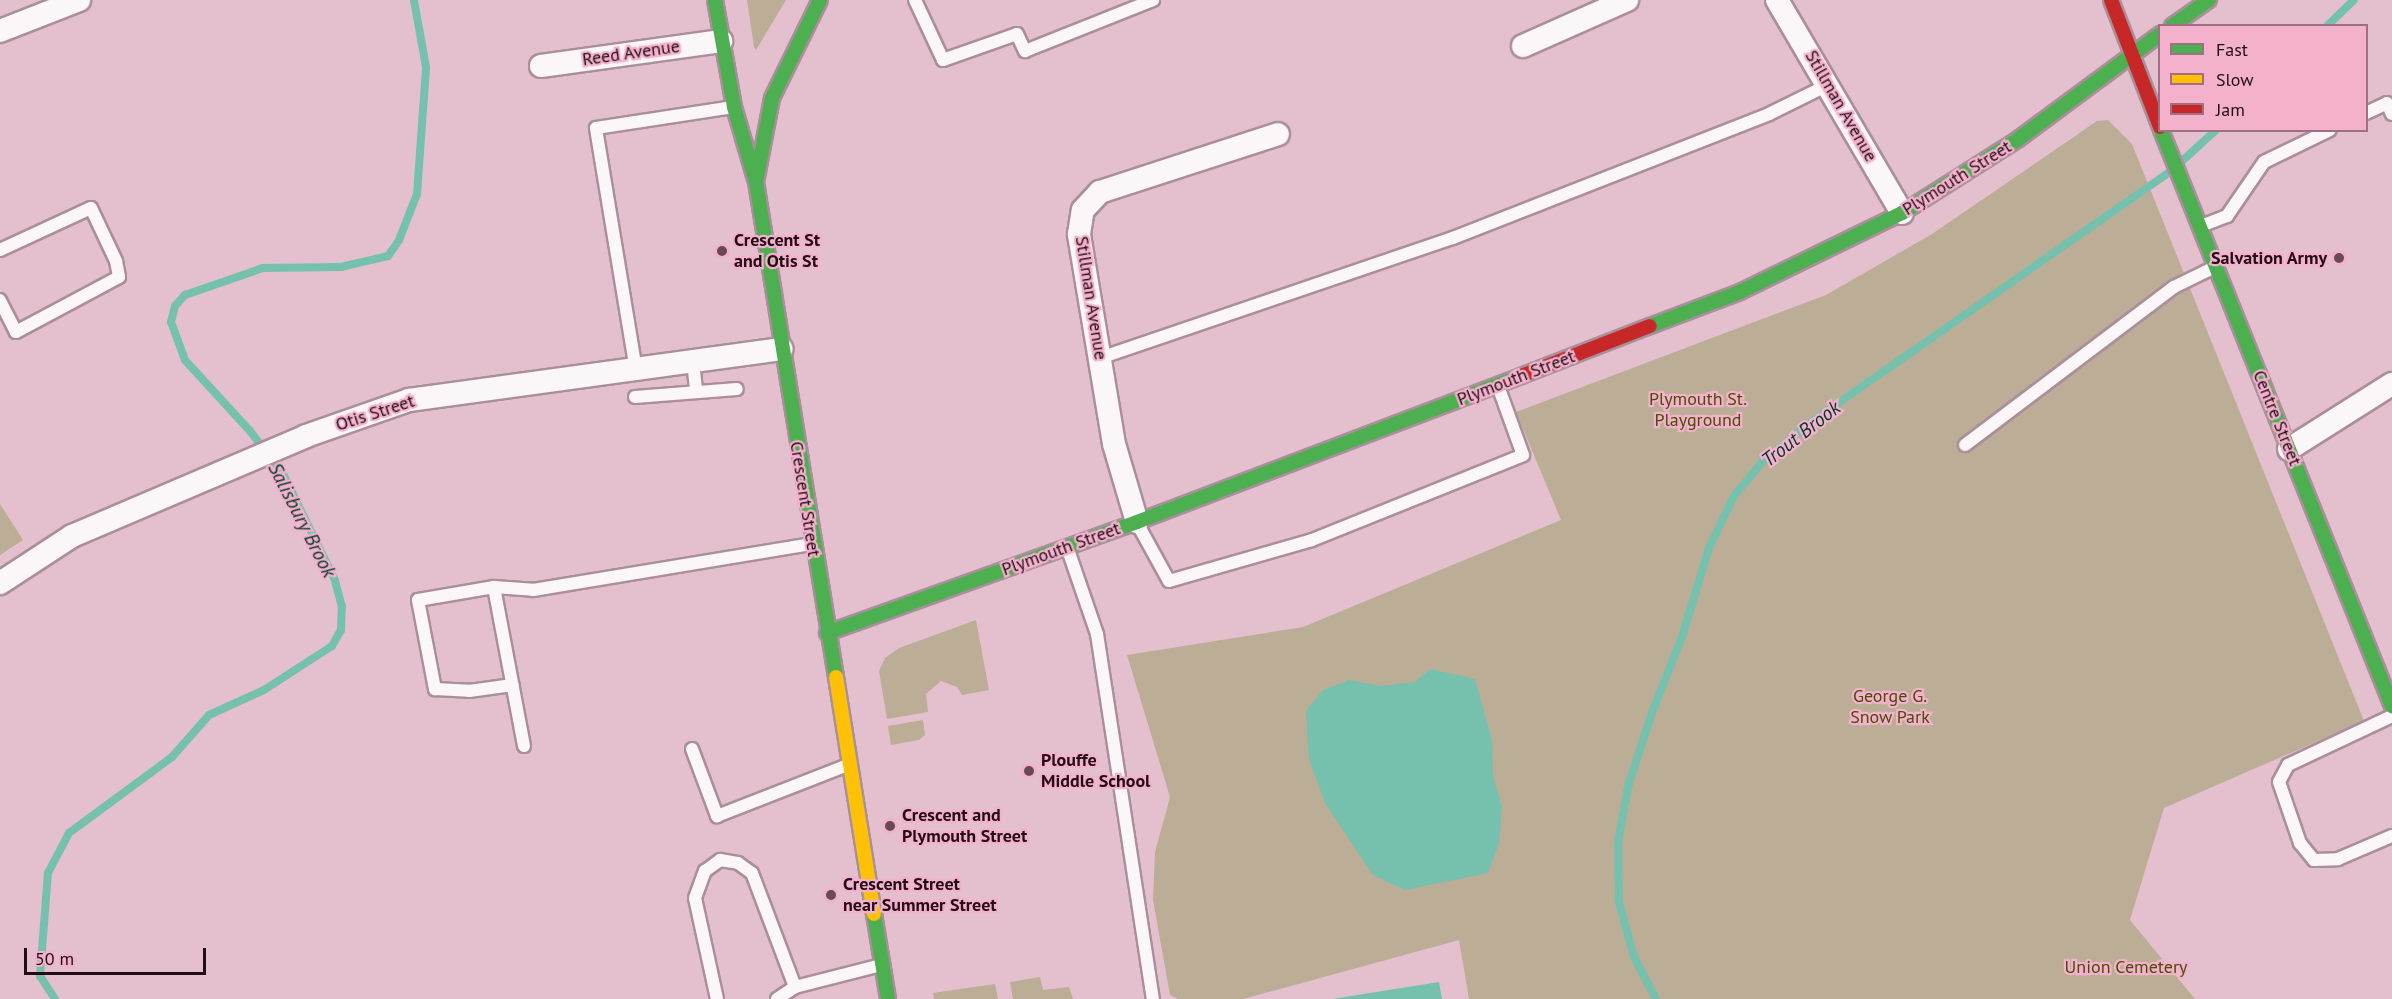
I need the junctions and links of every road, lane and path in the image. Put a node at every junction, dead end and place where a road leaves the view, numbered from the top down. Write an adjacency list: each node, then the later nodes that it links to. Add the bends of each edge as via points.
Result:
1 (79, 0): 11 (street)
2 (715, 0): 13 (main road, Crescent Street)
3 (820, 0): 25 (main road, via 772,98)
4 (917, 0): 5 (lane, via 943,60 1017,34 1025,51)
5 (1154, 0)
6 (1627, 0): 14 (street)
7 (1777, 0): 17 (street, Stillman Avenue)
8 (2111, 0): 15 (main road, Centre Street)
9 (2209, 0): 10 (main road)
10 (2175, 24)
11 (0, 31)
12 (2158, 36): 15 (main road, Plymouth Street)
13 (721, 41): 16 (street, Reed Avenue); 18 (main road, Crescent Street)
14 (1523, 46)
15 (2131, 56): 21 (main road, Centre Street); 26 (main road, Plymouth Street, via 2017,140)
16 (541, 66)
17 (1830, 84): 26 (street, Stillman Avenue); 32 (lane, via 1769,114 1453,238)
18 (734, 107): 25 (main road, Crescent Street); 34 (lane, via 596,128)
19 (2368, 112): 20 (lane, via 2387,103)
20 (2392, 114)
21 (2158, 124)
22 (2161, 132): 27 (main road, Centre Street)
23 (2326, 132): 27 (lane, via 2264,162 2227,216)
24 (1278, 134): 32 (street, Stillman Avenue, via 1100,192 1083,210 1079,234)
25 (756, 182): 31 (main road, Crescent Street)
26 (1902, 213): 36 (main road, Plymouth Street, via 1740,292)
27 (2199, 226): 29 (main road, Centre Street)
28 (0, 250): 30 (lane, via 91,208 116,261 119,277 16,332)
29 (2216, 267): 40 (lane, via 2174,287); 41 (main road, Centre Street)
30 (0, 300)
31 (782, 350): 33 (street, Otis Street); 43 (main road, Crescent Street)
32 (1100, 358): 42 (street, Stillman Avenue, via 1114,444)
33 (693, 361): 34 (street, Otis Street); 38 (lane)
34 (636, 370): 45 (street, Otis Street, via 409,400 287,444 72,536)
35 (2392, 384): 41 (street)
36 (1497, 385): 42 (main road, Plymouth Street); 42 (lane, via 1523,455 1312,540 1169,581)
37 (737, 389): 38 (lane)
38 (696, 392): 39 (lane)
39 (635, 397)
40 (1965, 446)
41 (2289, 449): 49 (main road, Centre Street)
42 (1137, 522): 44 (main road, Plymouth Street)
43 (812, 544): 46 (lane, via 533,591); 47 (main road, Crescent Street)
44 (1067, 547): 47 (main road, Plymouth Street); 60 (lane, via 1097,634)
45 (0, 583)
46 (494, 587): 48 (lane); 48 (lane, via 418,600 435,689 469,691)
47 (827, 633): 53 (main road, Crescent Street)
48 (513, 685): 51 (lane)
49 (2392, 706)
50 (2392, 716): 54 (lane, via 2288,765 2279,782 2300,843 2314,860 2338,859)
51 (524, 746)
52 (692, 749): 53 (lane, via 717,816)
53 (849, 764): 55 (main road, Crescent Street)
54 (2392, 836)
55 (883, 965): 56 (lane); 59 (main road, Crescent Street)
56 (795, 987): 57 (lane, via 752,873 738,863 720,860 705,872 695,898); 58 (lane)
57 (717, 999)
58 (777, 999)
59 (888, 999)
60 (1153, 999)

